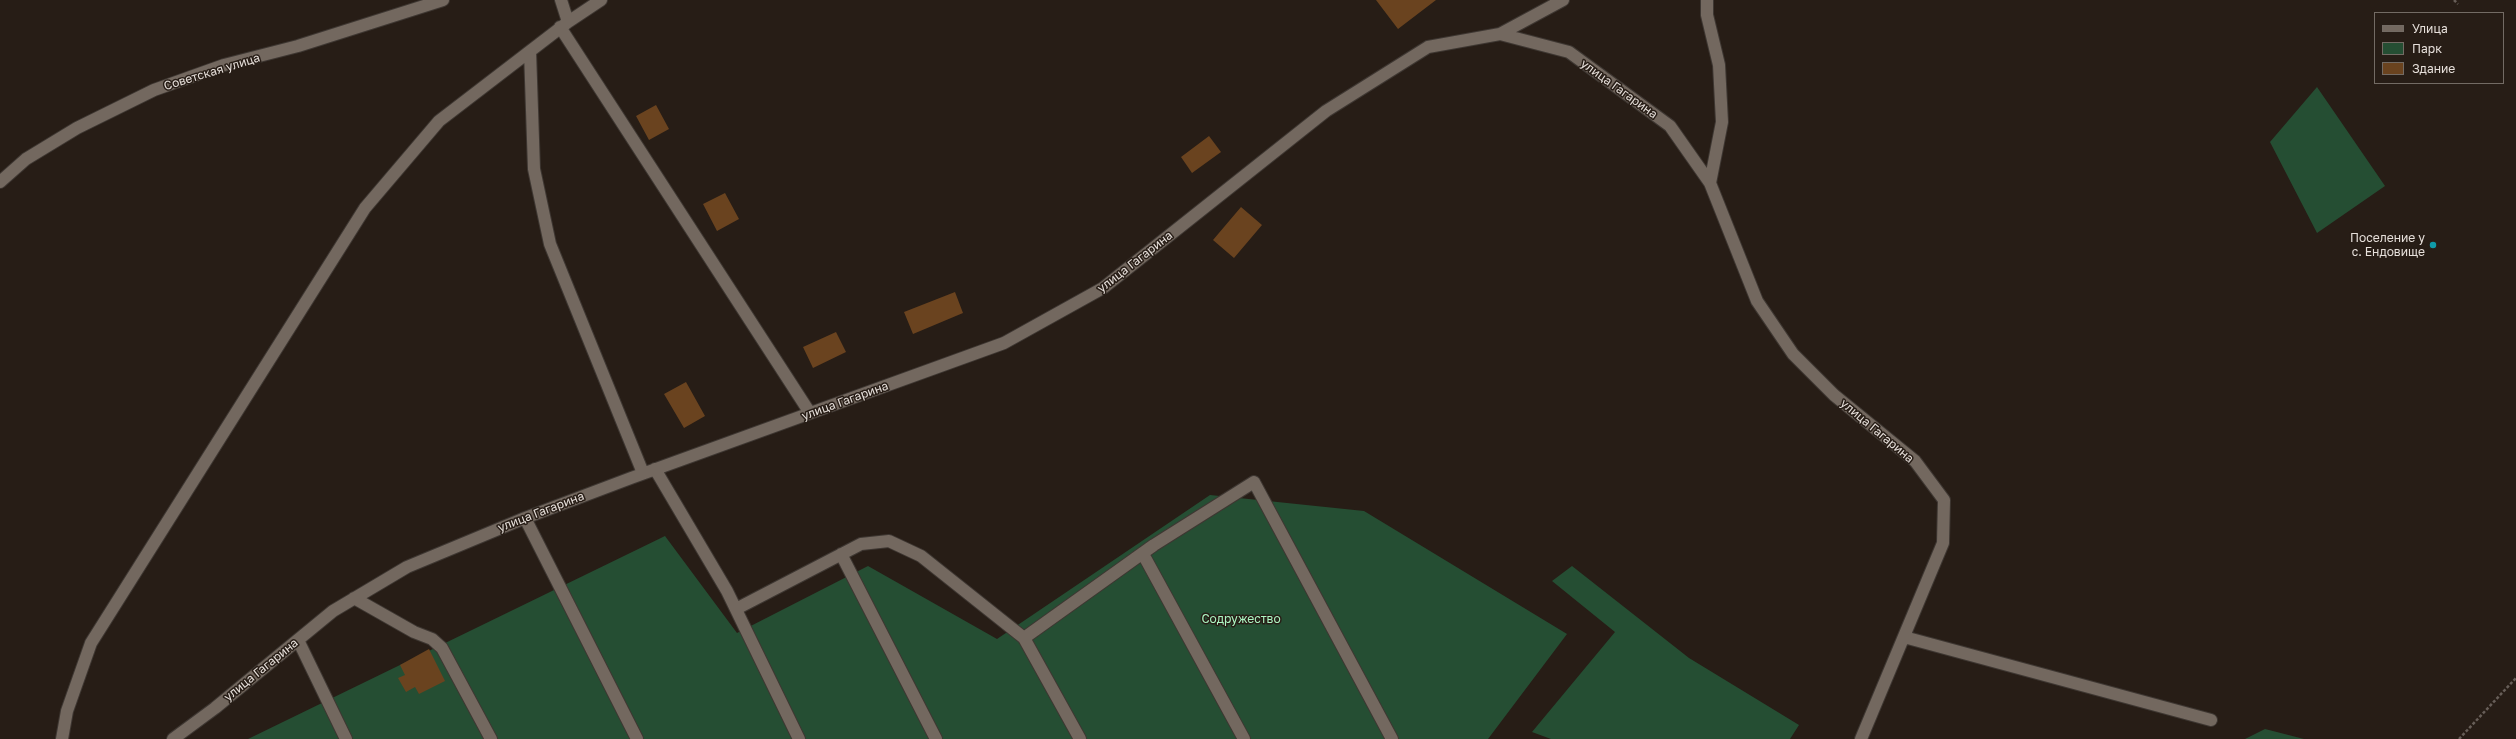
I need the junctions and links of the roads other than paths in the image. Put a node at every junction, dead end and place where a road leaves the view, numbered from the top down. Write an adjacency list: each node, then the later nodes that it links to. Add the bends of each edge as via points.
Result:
1 (443, 0): 9 (street, Советская улица, via 298,46 224,65 154,90 77,128 26,159)
2 (561, 0): 6 (street)
3 (601, 0): 6 (street)
4 (1563, 0): 7 (street, улица Гагарина)
5 (1707, 0): 10 (street, via 1707,15 1719,65 1722,122)
6 (564, 25): 8 (street); 11 (street)
7 (1500, 34): 10 (street, улица Гагарина, via 1569,52 1670,126); 11 (street, улица Гагарина, via 1428,47 1326,111 1103,288 1004,344)
8 (530, 51): 12 (street, via 534,169 550,244); 22 (street, via 439,121 365,208 91,643 67,711)
9 (0, 182)
10 (1710, 183): 18 (street, улица Гагарина, via 1757,301 1793,354 1834,395 1915,461 1944,500 1943,543)
11 (810, 413): 12 (street, улица Гагарина)
12 (649, 471): 13 (street, улица Гагарина); 17 (street)
13 (525, 518): 16 (street, улица Гагарина, via 407,566); 26 (street)
14 (841, 554): 17 (street); 19 (street, via 861,544 889,541 921,556); 28 (street)
15 (1142, 554): 19 (street); 30 (street); 31 (street, via 1254,482)
16 (354, 598): 20 (street, улица Гагарина, via 333,611); 25 (street, via 414,632 432,639 442,648)
17 (736, 609): 27 (street)
18 (1904, 637): 21 (street); 32 (street, улица Гагарина)
19 (1024, 638): 29 (street)
20 (298, 640): 23 (street, улица Гагарина, via 215,708); 24 (street)
21 (2211, 720)
22 (62, 739)
23 (172, 739)
24 (346, 739)
25 (491, 739)
26 (637, 739)
27 (799, 739)
28 (936, 739)
29 (1080, 739)
30 (1244, 739)
31 (1392, 739)
32 (1861, 739)

